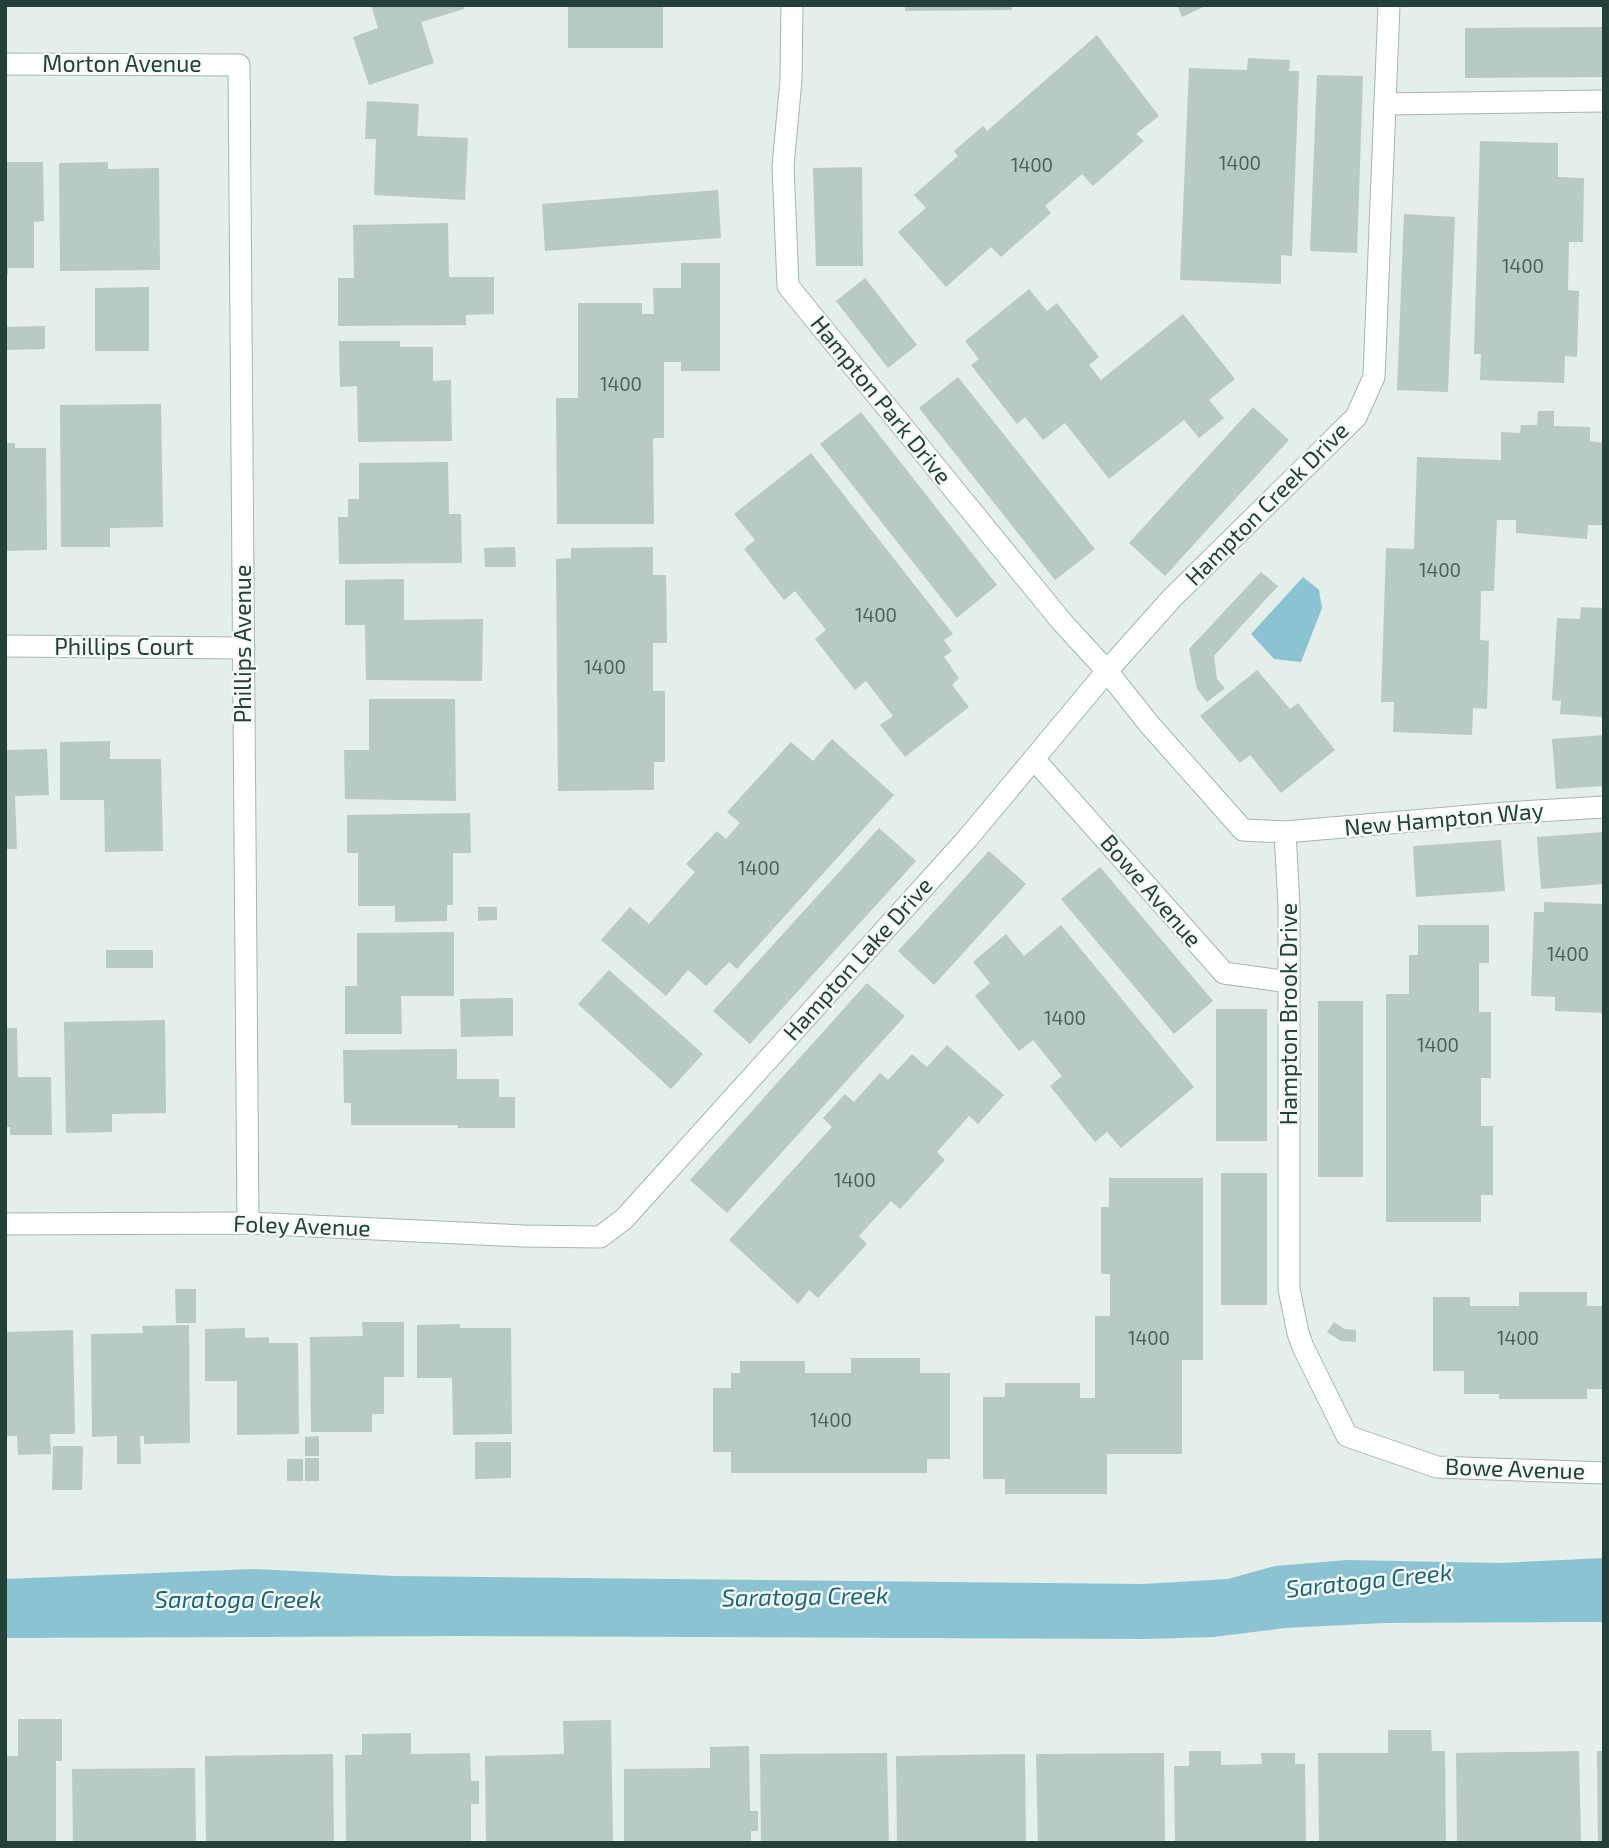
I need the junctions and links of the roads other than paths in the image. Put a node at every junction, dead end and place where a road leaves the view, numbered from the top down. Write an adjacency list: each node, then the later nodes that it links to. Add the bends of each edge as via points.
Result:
1 (792, 5): 9 (street, Hampton Park Drive, via 792,80 783,166 788,286)
2 (1389, 5): 6 (street, Hampton Creek Drive)
3 (5, 64): 4 (street, Morton Avenue)
4 (239, 65): 8 (street, Phillips Avenue)
5 (1604, 101): 6 (street)
6 (1385, 104): 9 (street, Hampton Creek Drive, via 1374,377 1356,416 1172,598)
7 (5, 646): 8 (street, Phillips Court)
8 (244, 648): 14 (street, Phillips Avenue)
9 (1107, 671): 10 (street, Hampton Lake Drive); 12 (street, via 1243,830)
10 (1034, 759): 13 (street, Bowe Avenue, via 1224,973); 16 (street, Hampton Lake Drive, via 624,1219)
11 (1604, 807): 12 (street, New Hampton Way)
12 (1285, 832): 13 (street, Hampton Brook Drive)
13 (1289, 982): 17 (street, Hampton Brook Drive, via 1289,1289 1303,1347)
14 (248, 1223): 15 (street, Foley Avenue); 16 (street, Foley Avenue)
15 (5, 1224)
16 (600, 1237)
17 (1347, 1436): 18 (street, Bowe Avenue, via 1437,1467)
18 (1604, 1472)

